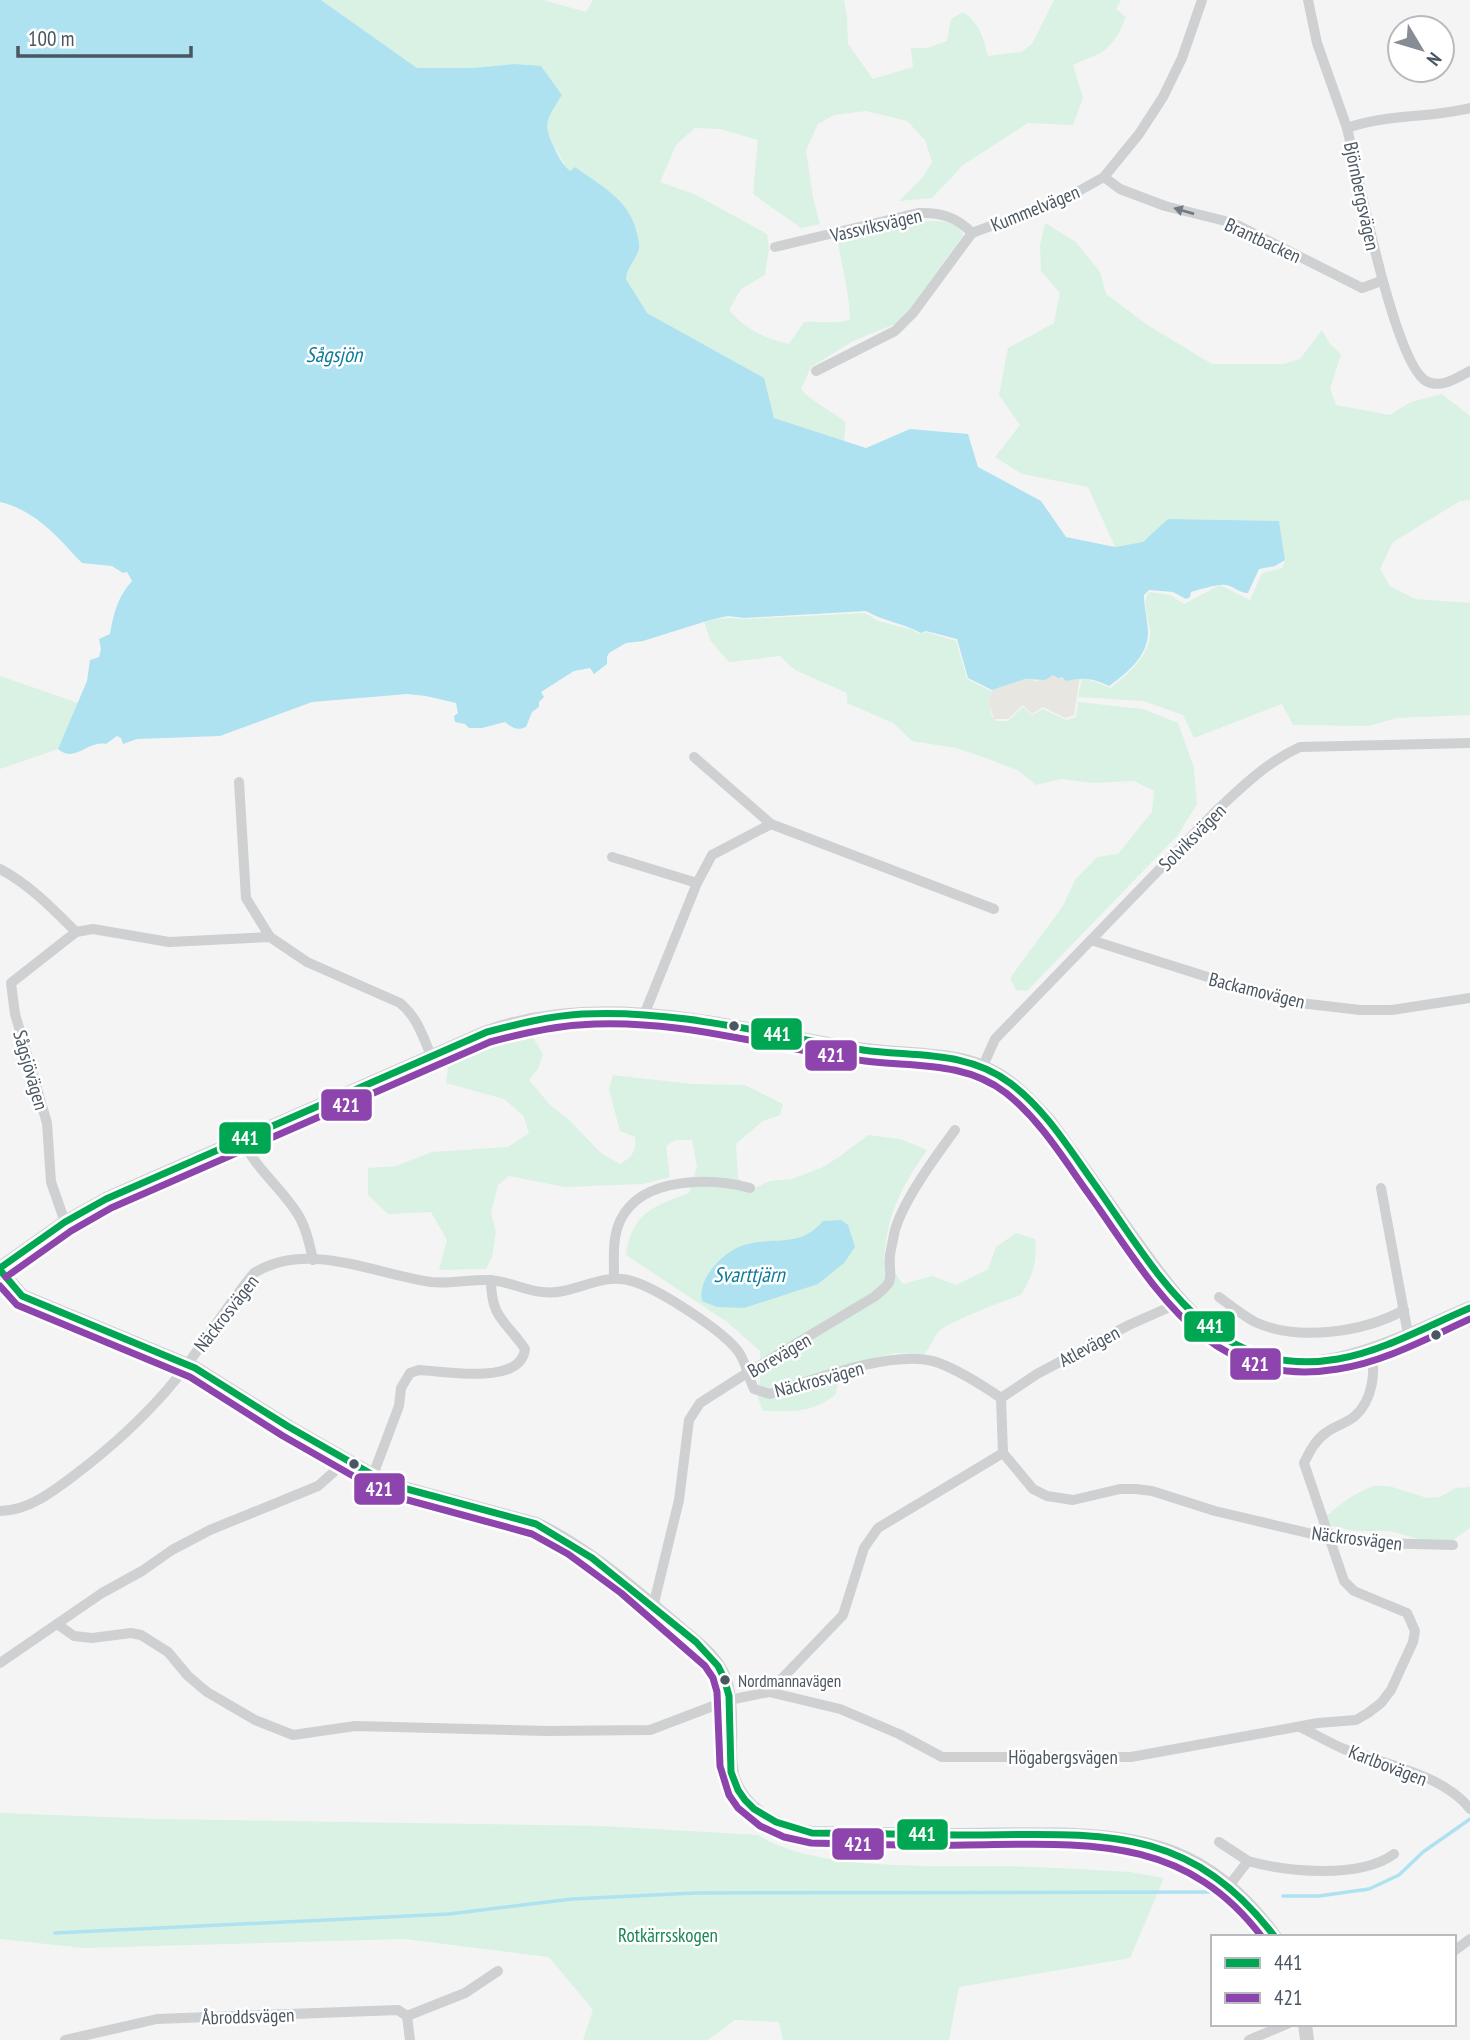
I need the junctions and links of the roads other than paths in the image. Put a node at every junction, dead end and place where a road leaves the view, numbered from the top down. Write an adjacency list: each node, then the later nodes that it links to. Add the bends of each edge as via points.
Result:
1 (1202, 0): 5 (street, Kummelvägen, via 1163,97)
2 (1308, 0): 4 (street, via 1317,43)
3 (1470, 108): 4 (street, Björnbergsvägen, via 1367,121)
4 (1347, 128): 8 (street, Björnbergsvägen)
5 (1104, 177): 6 (street, Kummelvägen, via 1068,197); 8 (street, Brantbacken, one-way to 5, via 1362,288 1233,223 1165,206 1120,189)
6 (972, 233): 7 (street, Vassviksvägen, via 952,218 918,213); 9 (street, Kummelvägen, via 895,331)
7 (775, 247)
8 (1381, 281): 10 (street, Björnbergsvägen, via 1413,368 1423,380 1445,383)
9 (816, 370)
10 (1470, 370)
11 (1470, 743): 21 (street, Solviksvägen, via 1300,747 1278,757 1217,810)
12 (694, 757): 14 (street)
13 (239, 782): 20 (street, via 246,898)
14 (771, 824): 17 (street, via 712,855); 18 (street)
15 (612, 857): 17 (street)
16 (0, 869): 19 (street, via 19,879)
17 (697, 883): 24 (street)
18 (994, 909)
19 (76, 932): 20 (street, via 93,929 169,942); 22 (street, Sågsjövägen)
20 (270, 937): 25 (street, via 307,962 400,1003 416,1020)
21 (1091, 940): 23 (street, Backamovägen, via 1283,1001 1392,1010); 26 (street, Solviksvägen, via 995,1040)
22 (5, 982): 31 (street, Sågsjövägen, via 47,1123 51,1182)
23 (1470, 998)
24 (644, 1015): 25 (street, via 539,1017 487,1032); 26 (street, via 743,1026 864,1050)
25 (431, 1056): 28 (street)
26 (983, 1066): 37 (street, via 1016,1087 1050,1122)
27 (955, 1130): 43 (street, Borevägen, via 895,1229 892,1277 887,1287)
28 (242, 1138): 31 (street); 32 (street, via 299,1217)
29 (750, 1188): 34 (street, via 731,1183 686,1183 635,1201 620,1220)
30 (1381, 1188): 39 (street)
31 (65, 1222): 33 (street)
32 (313, 1259): 35 (street, Näckrosvägen, via 433,1282); 42 (street, Näckrosvägen, via 270,1264 254,1273)
33 (0, 1269): 42 (street, via 22,1296)
34 (614, 1277): 35 (street, Näckrosvägen, via 543,1292); 43 (street, Näckrosvägen, via 639,1283 699,1319 740,1354)
35 (491, 1280): 47 (street, via 497,1317 525,1349 524,1358 500,1373 410,1373)
36 (1219, 1297): 39 (street, via 1257,1322 1306,1331 1350,1330)
37 (1181, 1302): 41 (street, via 1214,1335 1261,1357 1300,1363); 44 (street, Atlevägen, via 1037,1374)
38 (1470, 1308): 40 (street)
39 (1404, 1310): 40 (street)
40 (1408, 1334): 41 (street)
41 (1370, 1350): 49 (street, Högabergsvägen, via 1372,1384 1364,1406 1313,1445 1304,1463)
42 (187, 1364): 46 (street); 48 (street, Näckrosvägen, via 144,1415 96,1459 30,1504)
43 (747, 1373): 44 (street, Näckrosvägen, via 754,1389 770,1394 836,1371 896,1359 937,1362); 51 (street, Borevägen, via 700,1403 689,1420 679,1500)
44 (1001, 1398): 45 (street)
45 (1003, 1453): 49 (street, Näckrosvägen, via 1033,1489 1047,1496 1073,1500 1120,1489 1152,1491); 54 (street, via 878,1528 864,1548 843,1615)
46 (346, 1461): 47 (street); 52 (street, via 318,1486 183,1543)
47 (373, 1475): 51 (street, via 407,1489 536,1524 589,1556)
48 (0, 1511)
49 (1329, 1538): 50 (street, Näckrosvägen); 56 (street, Högabergsvägen, via 1344,1581 1354,1591 1407,1613 1415,1631 1391,1690 1368,1713 1356,1720)
50 (1453, 1545)
51 (653, 1606): 55 (street, via 713,1660 722,1672)
52 (57, 1624): 53 (street); 55 (street, via 74,1636 131,1633 149,1639 207,1692 255,1720 293,1735 355,1726 650,1730)
53 (0, 1663)
54 (769, 1692): 55 (street, Högabergsvägen); 56 (street, Högabergsvägen, via 840,1709 942,1758 1131,1757)
55 (729, 1700): 61 (street, via 733,1778 760,1814 792,1830 1111,1837 1177,1854)
56 (1300, 1727): 57 (street, Karlbovägen, via 1450,1789)
57 (1470, 1809)
58 (1219, 1842): 60 (street)
59 (1394, 1854): 60 (street, via 1367,1867 1328,1870 1278,1868)
60 (1248, 1861): 61 (street)
61 (1228, 1887): 62 (street, via 1252,1907)
62 (1273, 1935)
63 (498, 1971): 64 (street, via 465,1993)
64 (407, 2017): 66 (street, Åbroddsvägen, via 398,2010 157,2019); 67 (street)
65 (1282, 2026): 68 (street)
66 (65, 2040)
67 (411, 2040)
68 (1249, 2040)

